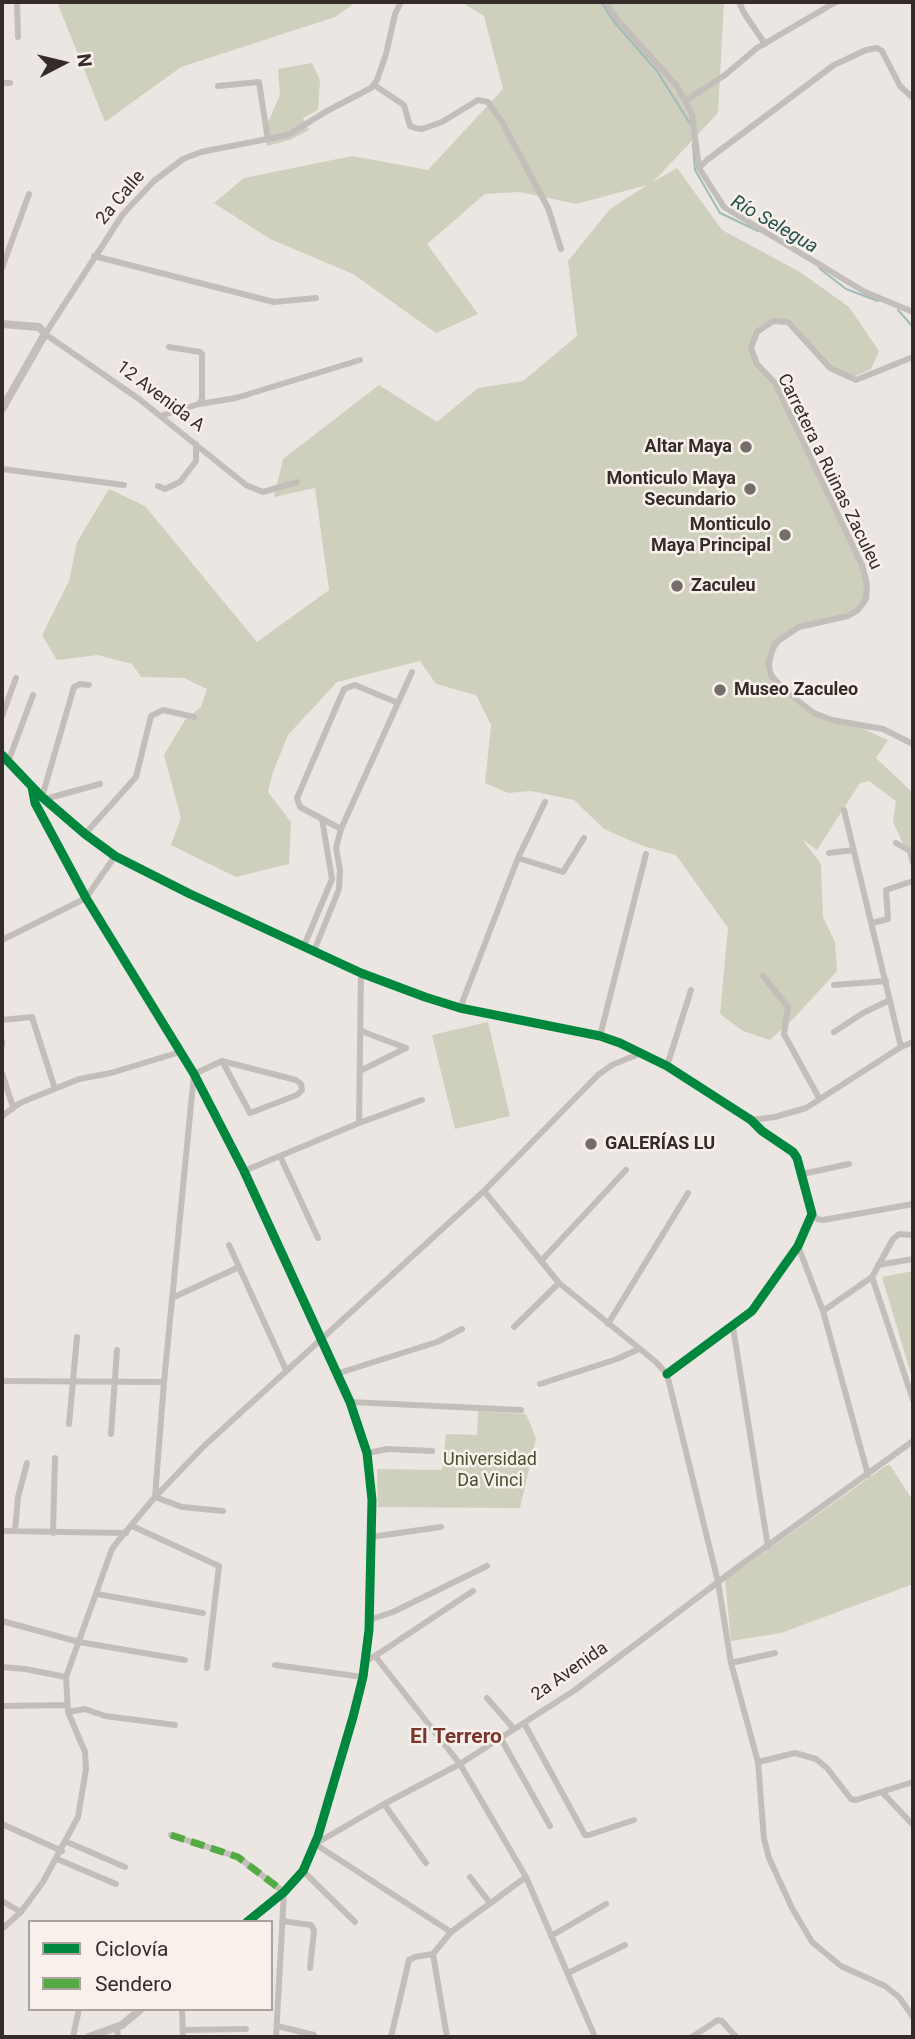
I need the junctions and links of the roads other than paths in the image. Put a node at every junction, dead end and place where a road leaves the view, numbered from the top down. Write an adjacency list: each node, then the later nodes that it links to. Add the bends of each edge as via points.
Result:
1 (17, 2): 6 (street)
2 (401, 2): 10 (street)
3 (606, 2): 13 (street)
4 (739, 2): 7 (street)
5 (836, 2): 7 (street)
6 (18, 37)
7 (765, 44): 13 (street)
8 (2, 83): 9 (street)
9 (10, 83)
10 (374, 85): 14 (street, 2a Calle, via 288,135); 17 (street, via 404,105 410,126 415,128 442,122 478,100 488,102 548,208)
11 (218, 86): 14 (street, via 259,82)
12 (913, 98): 15 (street, via 900,86 882,51 866,50 834,65)
13 (685, 101): 15 (street, via 692,114)
14 (268, 140): 18 (street, 2a Calle, via 183,159 142,192)
15 (699, 168): 21 (street, via 724,207 865,292)
16 (29, 194): 19 (street)
17 (561, 249)
18 (94, 256): 20 (street, via 274,302); 23 (street, 2a Calle)
19 (2, 268)
20 (316, 298)
21 (913, 312)
22 (2, 324): 23 (street, 12 Avenida A, via 39,327)
23 (45, 334): 28 (street, 2a Calle); 29 (street, 12 Avenida A)
24 (169, 347): 27 (street, via 202,354)
25 (913, 357): 42 (street, Carretera a Ruinas Zaculeu, via 856,380 830,368 788,322 773,321 757,332 751,348 757,364 775,383 867,584 866,599 858,610 799,627 775,643 768,663 771,675 814,713 883,729)
26 (360, 360): 27 (street, via 236,398)
27 (199, 404): 29 (street)
28 (2, 409)
29 (160, 416): 30 (street, 12 Avenida A)
30 (197, 444): 32 (street, 12 Avenida A, via 255,489 264,492); 34 (street, via 196,461 180,482)
31 (2, 469): 33 (street)
32 (297, 482)
33 (124, 485)
34 (158, 486)
35 (412, 672): 39 (street)
36 (16, 678): 40 (street)
37 (89, 685): 46 (street, via 74,687)
38 (33, 695): 43 (street)
39 (398, 703): 49 (street, via 355,685 344,689 297,798 300,807); 50 (street)
40 (2, 716)
41 (194, 718): 51 (street, via 163,710 151,716 136,777)
42 (913, 744)
43 (5, 759): 45 (street)
44 (100, 784): 46 (street)
45 (32, 787): 46 (street); 61 (street, via 35,803)
46 (43, 798): 51 (street)
47 (545, 802): 58 (street)
48 (844, 810): 54 (street)
49 (322, 819): 50 (street); 64 (street, via 331,879)
50 (341, 829): 65 (street, via 336,848 339,889)
51 (85, 834): 57 (street)
52 (584, 838): 58 (street, via 563,872)
53 (896, 843): 59 (street, via 910,851)
54 (854, 850): 55 (street); 62 (street)
55 (829, 853)
56 (646, 854): 76 (street)
57 (115, 856): 61 (street); 64 (street)
58 (518, 858): 72 (street)
59 (913, 863)
60 (913, 881): 62 (street, via 886,890 888,919)
61 (86, 898): 63 (street); 79 (street)
62 (872, 923): 68 (street)
63 (2, 940)
64 (304, 946): 65 (street)
65 (314, 951): 66 (street)
66 (361, 973): 72 (street); 74 (street)
67 (764, 976): 87 (street, via 788,1007 784,1034)
68 (886, 981): 69 (street); 71 (street)
69 (834, 985)
70 (691, 990): 82 (street)
71 (890, 1000): 75 (street); 78 (street)
72 (460, 1008): 76 (street)
73 (2, 1020): 86 (street, via 32,1017)
74 (361, 1031): 83 (street); 83 (street, via 406,1048)
75 (834, 1032)
76 (600, 1036): 80 (street)
77 (913, 1042): 78 (street)
78 (901, 1047): 87 (street)
79 (180, 1052): 85 (street); 86 (street)
80 (640, 1053): 82 (street); 98 (street, via 598,1075)
81 (222, 1061): 81 (street, via 296,1080 302,1090 250,1113); 85 (street)
82 (667, 1066): 91 (street)
83 (360, 1071): 92 (street)
84 (2, 1073): 89 (street)
85 (194, 1074): 96 (street); 112 (street)
86 (55, 1088): 89 (street)
87 (819, 1098): 91 (street, via 807,1108)
88 (422, 1100): 92 (street)
89 (13, 1107): 90 (street)
90 (2, 1116)
91 (751, 1120): 97 (street, via 793,1152)
92 (359, 1123): 93 (street)
93 (280, 1156): 96 (street); 103 (street)
94 (849, 1164): 97 (street)
95 (626, 1170): 107 (street)
96 (244, 1171): 119 (street)
97 (802, 1174): 101 (street)
98 (484, 1191): 107 (street); 119 (street)
99 (688, 1193): 114 (street)
100 (913, 1204): 101 (street, via 823,1220)
101 (812, 1214): 105 (street)
102 (913, 1235): 108 (street, via 899,1234 893,1239)
103 (318, 1238)
104 (229, 1245): 109 (street)
105 (798, 1245): 113 (street); 116 (street, via 752,1311)
106 (913, 1259): 108 (street)
107 (542, 1260): 111 (street)
108 (878, 1265): 110 (street)
109 (239, 1267): 112 (street); 122 (street)
110 (872, 1277): 113 (street); 130 (street)
111 (559, 1283): 114 (street); 115 (street)
112 (172, 1298): 128 (street)
113 (823, 1311): 140 (street)
114 (608, 1324): 120 (street)
115 (514, 1327)
116 (733, 1327): 124 (street); 150 (street)
117 (462, 1329): 123 (street, via 437,1342)
118 (77, 1337): 126 (street)
119 (321, 1341): 122 (street); 123 (street)
120 (639, 1349): 124 (street); 129 (street)
121 (117, 1350): 127 (street)
122 (286, 1370): 141 (street)
123 (336, 1374): 131 (street)
124 (667, 1374): 152 (street)
125 (2, 1381): 126 (street)
126 (74, 1382): 127 (street); 133 (street)
127 (114, 1382): 128 (street); 134 (street)
128 (164, 1382): 141 (street)
129 (540, 1384)
130 (913, 1400)
131 (350, 1402): 132 (street); 137 (street)
132 (521, 1410)
133 (69, 1424)
134 (111, 1434)
135 (913, 1441): 140 (street, 2a Avenida)
136 (432, 1451): 137 (street)
137 (367, 1453): 149 (street)
138 (55, 1458): 147 (street)
139 (27, 1463): 146 (street)
140 (869, 1475): 150 (street, 2a Avenida)
141 (155, 1497): 142 (street, via 181,1507); 143 (street)
142 (223, 1511)
143 (132, 1526): 148 (street); 166 (street, via 219,1566)
144 (441, 1527): 149 (street)
145 (2, 1531): 146 (street)
146 (15, 1531): 147 (street)
147 (53, 1532): 148 (street)
148 (126, 1533): 154 (street, via 112,1549)
149 (372, 1537): 156 (street)
150 (768, 1547): 152 (street, 2a Avenida)
151 (487, 1566): 156 (street)
152 (718, 1582): 163 (street); 172 (street, 2a Avenida)
153 (473, 1591): 160 (street)
154 (97, 1594): 155 (street); 158 (street)
155 (203, 1613)
156 (369, 1620): 162 (street)
157 (2, 1621): 158 (street)
158 (79, 1642): 161 (street); 167 (street)
159 (775, 1653): 163 (street)
160 (375, 1656): 162 (street); 177 (street)
161 (186, 1660)
162 (366, 1661): 168 (street)
163 (731, 1662): 176 (street)
164 (275, 1665): 168 (street)
165 (2, 1667): 167 (street)
166 (207, 1668)
167 (66, 1677): 171 (street)
168 (363, 1677): 187 (street)
169 (486, 1698): 174 (street)
170 (2, 1706): 171 (street)
171 (67, 1708): 173 (street); 186 (street, via 85,1752 86,1769 78,1817)
172 (524, 1723): 174 (street, 2a Avenida); 181 (street, via 585,1835)
173 (175, 1725)
174 (514, 1729): 175 (street, 2a Avenida)
175 (500, 1737): 177 (street, 2a Avenida); 184 (street)
176 (758, 1762): 179 (street, via 794,1754 807,1756 827,1768 851,1800); 214 (street, via 769,1858 812,1942 841,1966 885,1986)
177 (460, 1764): 180 (street, 2a Avenida); 194 (street)
178 (913, 1782): 179 (street)
179 (883, 1793): 183 (street)
180 (384, 1804): 187 (street, 2a Avenida); 190 (street)
181 (634, 1820)
182 (2, 1824): 188 (street)
183 (913, 1825)
184 (550, 1826)
185 (171, 1835): 196 (street, via 238,1857)
186 (66, 1842): 188 (street); 191 (street)
187 (315, 1843): 192 (street); 205 (street)
188 (62, 1851): 189 (street)
189 (57, 1858): 195 (street); 200 (street)
190 (426, 1863)
191 (125, 1867)
192 (303, 1871): 196 (street); 203 (street)
193 (470, 1877): 198 (street)
194 (526, 1877): 198 (street); 206 (street)
195 (116, 1884)
196 (284, 1892): 201 (street); 202 (street)
197 (2, 1901): 200 (street)
198 (490, 1903): 205 (street)
199 (607, 1904): 206 (street)
200 (21, 1912): 204 (street)
201 (249, 1920)
202 (282, 1921): 209 (street, via 311,1925 314,1930); 215 (street)
203 (355, 1922)
204 (2, 1929)
205 (451, 1932): 208 (street)
206 (551, 1936): 210 (street)
207 (625, 1945): 210 (street)
208 (433, 1954): 223 (street, via 410,1961); 224 (street)
209 (310, 1968)
210 (568, 1973): 225 (street)
211 (79, 2011): 220 (street)
212 (139, 2011): 217 (street)
213 (182, 2011): 218 (street)
214 (913, 2017)
215 (277, 2026): 219 (street); 222 (street)
216 (246, 2029): 218 (street)
217 (117, 2032): 221 (street)
218 (183, 2034)
219 (314, 2035)
220 (74, 2037)
221 (89, 2037)
222 (276, 2037)
223 (391, 2037)
224 (447, 2037)
225 (595, 2037)
226 (692, 2037): 227 (street, via 718,2020)
227 (736, 2037)

